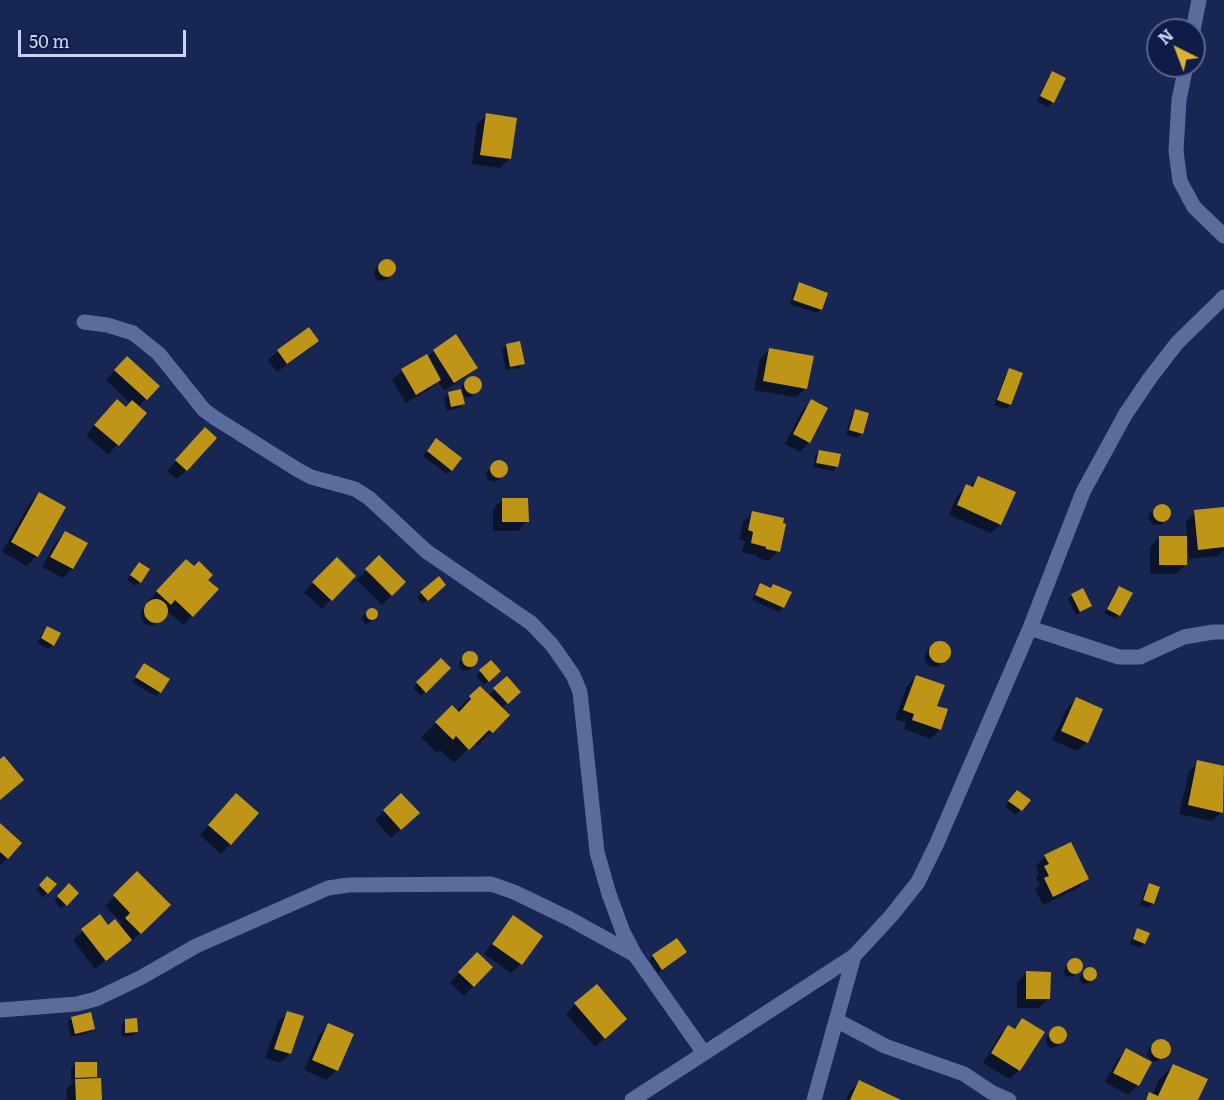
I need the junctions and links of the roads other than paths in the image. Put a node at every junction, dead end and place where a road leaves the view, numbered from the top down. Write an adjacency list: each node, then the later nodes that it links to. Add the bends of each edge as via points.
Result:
1 (1199, 0): 2 (street)
2 (1195, 18)
3 (1184, 78): 4 (street, via 1176,151 1180,181 1194,207)
4 (1224, 236)
5 (1224, 297): 7 (street, via 1178,343 1125,415 1083,492)
6 (84, 322): 9 (street, via 133,333 159,354 204,410 311,477 355,489 369,498 426,551 531,624 552,645 580,692 597,852)
7 (1030, 628): 8 (street, via 1119,657 1140,657 1184,637); 10 (street, via 918,882)
8 (1224, 632)
9 (634, 956): 11 (street, via 570,919 491,884 349,885 328,888 196,946 96,999); 13 (street)
10 (854, 956): 12 (street); 13 (street)
11 (0, 1010)
12 (836, 1020): 15 (street); 16 (street, via 885,1046 964,1074)
13 (704, 1053): 14 (street)
14 (632, 1100)
15 (814, 1100)
16 (1009, 1100)

